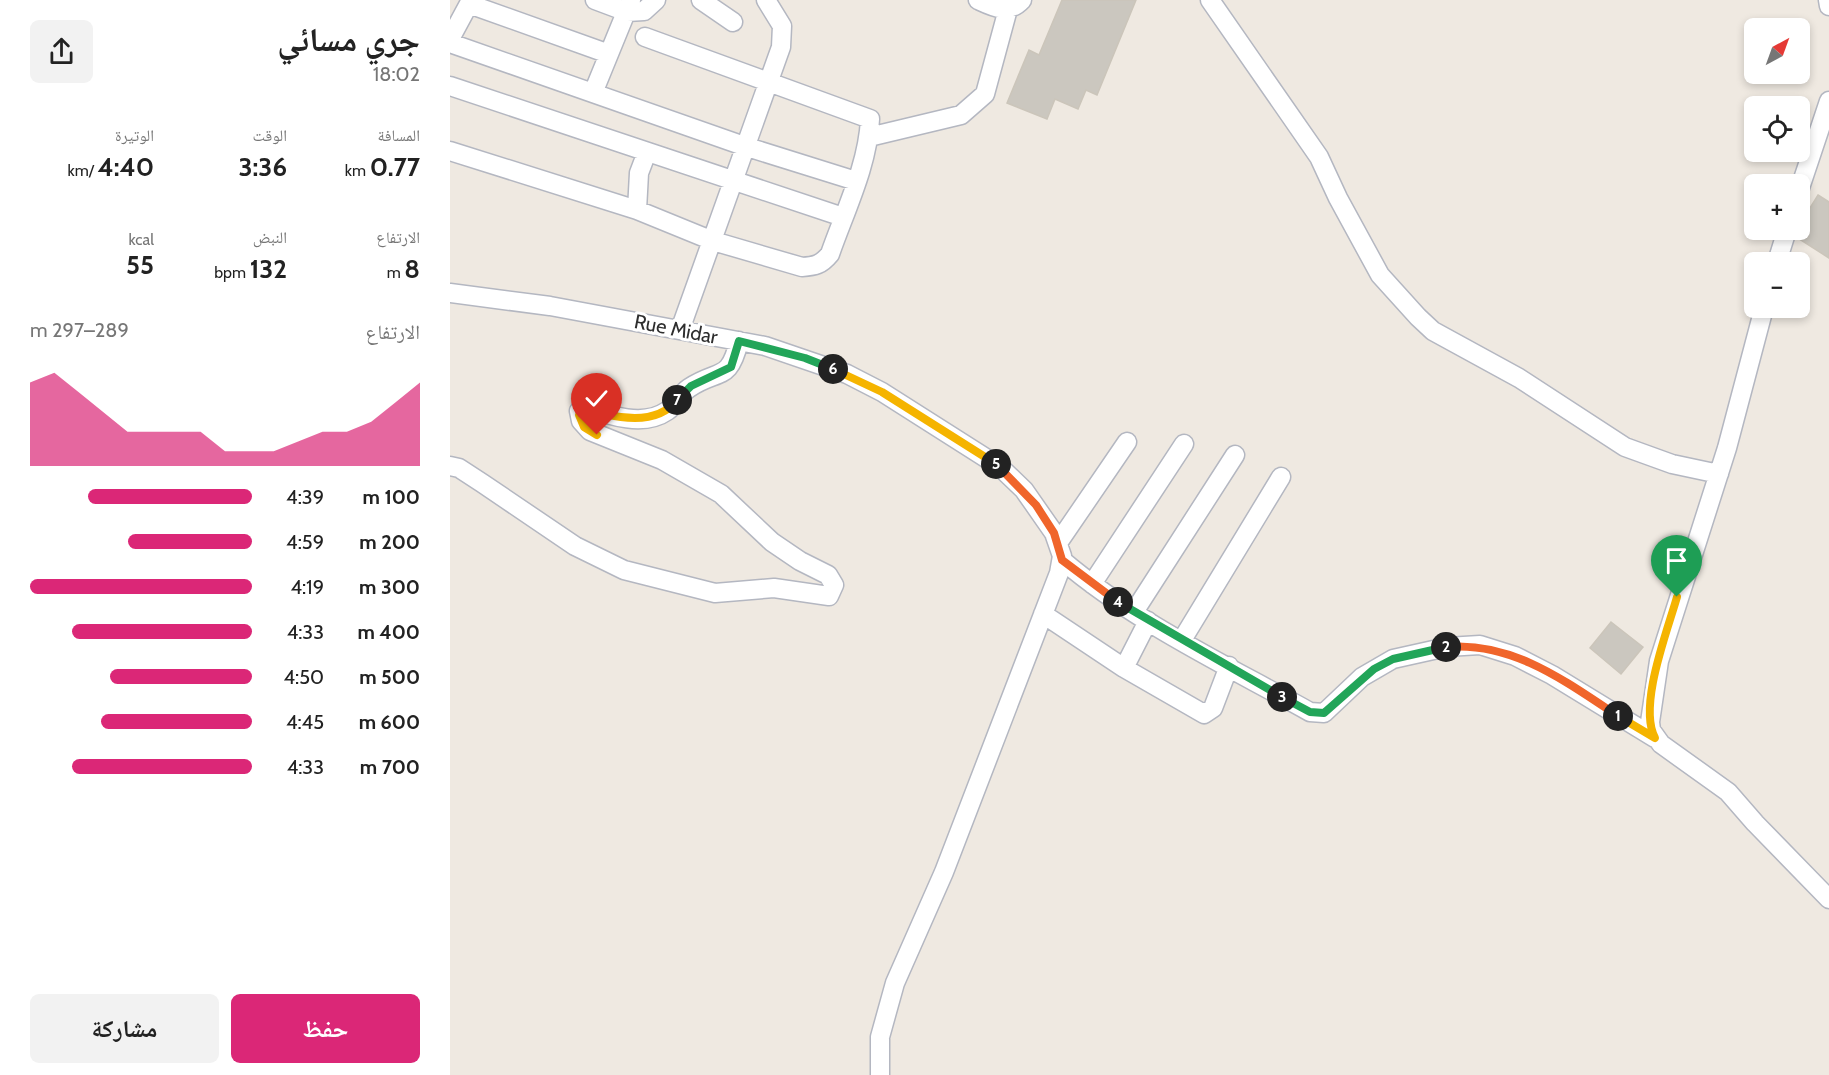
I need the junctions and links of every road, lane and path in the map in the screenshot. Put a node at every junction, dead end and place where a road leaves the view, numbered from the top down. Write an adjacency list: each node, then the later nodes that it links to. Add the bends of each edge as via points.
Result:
1 (656, 0): 10 (street, via 644,11)
2 (701, 0): 12 (street)
3 (766, 0): 16 (street, via 784,32)
4 (978, 0): 9 (street, via 997,9)
5 (1210, 0): 38 (street, via 1319,158 1380,275 1418,317 1441,336 1519,378 1625,447 1672,464)
6 (1828, 0): 11 (street)
7 (601, 1): 10 (street)
8 (470, 2): 14 (street); 15 (street)
9 (1015, 4): 20 (street, via 985,94 961,115)
10 (629, 6): 15 (street)
11 (1829, 6)
12 (733, 22)
13 (645, 37): 16 (street)
14 (450, 41): 18 (street)
15 (609, 54): 18 (street)
16 (769, 82): 20 (street, via 865,115 870,119); 21 (street)
17 (450, 86): 23 (street)
18 (593, 93): 21 (street)
19 (1829, 101): 24 (street)
20 (869, 137): 26 (street)
21 (744, 146): 25 (street); 26 (street)
22 (450, 152): 27 (street)
23 (647, 152): 25 (street); 27 (street, via 639,173)
24 (1805, 174)
25 (731, 181): 28 (street); 29 (street)
26 (856, 181): 28 (street)
27 (637, 210): 29 (street)
28 (843, 217): 29 (street, via 830,254 816,266 802,267)
29 (713, 241): 32 (street)
30 (450, 293): 32 (street, Rue Midar, via 550,306)
31 (1761, 318): 38 (street)
32 (680, 330): 33 (street, Rue Midar)
33 (739, 341): 37 (street, via 731,367 691,386 663,413 628,418 587,407 579,411 581,421 590,431 662,460 721,494 772,542 833,580 834,590 829,596 774,588 715,593 624,570 575,546); 40 (street, Rue Midar, via 805,358 847,374 1000,467 1036,505)
34 (1127, 442): 40 (street)
35 (1185, 444): 41 (street)
36 (1235, 455): 43 (street)
37 (450, 466)
38 (1719, 474): 47 (street, via 1659,661 1650,710)
39 (1281, 477): 44 (street)
40 (1060, 552): 41 (street); 42 (street)
41 (1092, 584): 43 (street)
42 (1042, 615): 46 (street); 49 (street, via 944,872 895,983 880,1037)
43 (1141, 617): 44 (street); 46 (street)
44 (1182, 640): 45 (street)
45 (1229, 666): 46 (street, via 1213,708 1206,714); 47 (street, via 1318,714 1330,709 1362,677 1393,659 1447,647 1480,645 1515,656 1552,675)
46 (1124, 668)
47 (1655, 738): 48 (street, via 1728,792)
48 (1829, 899)
49 (880, 1075)

